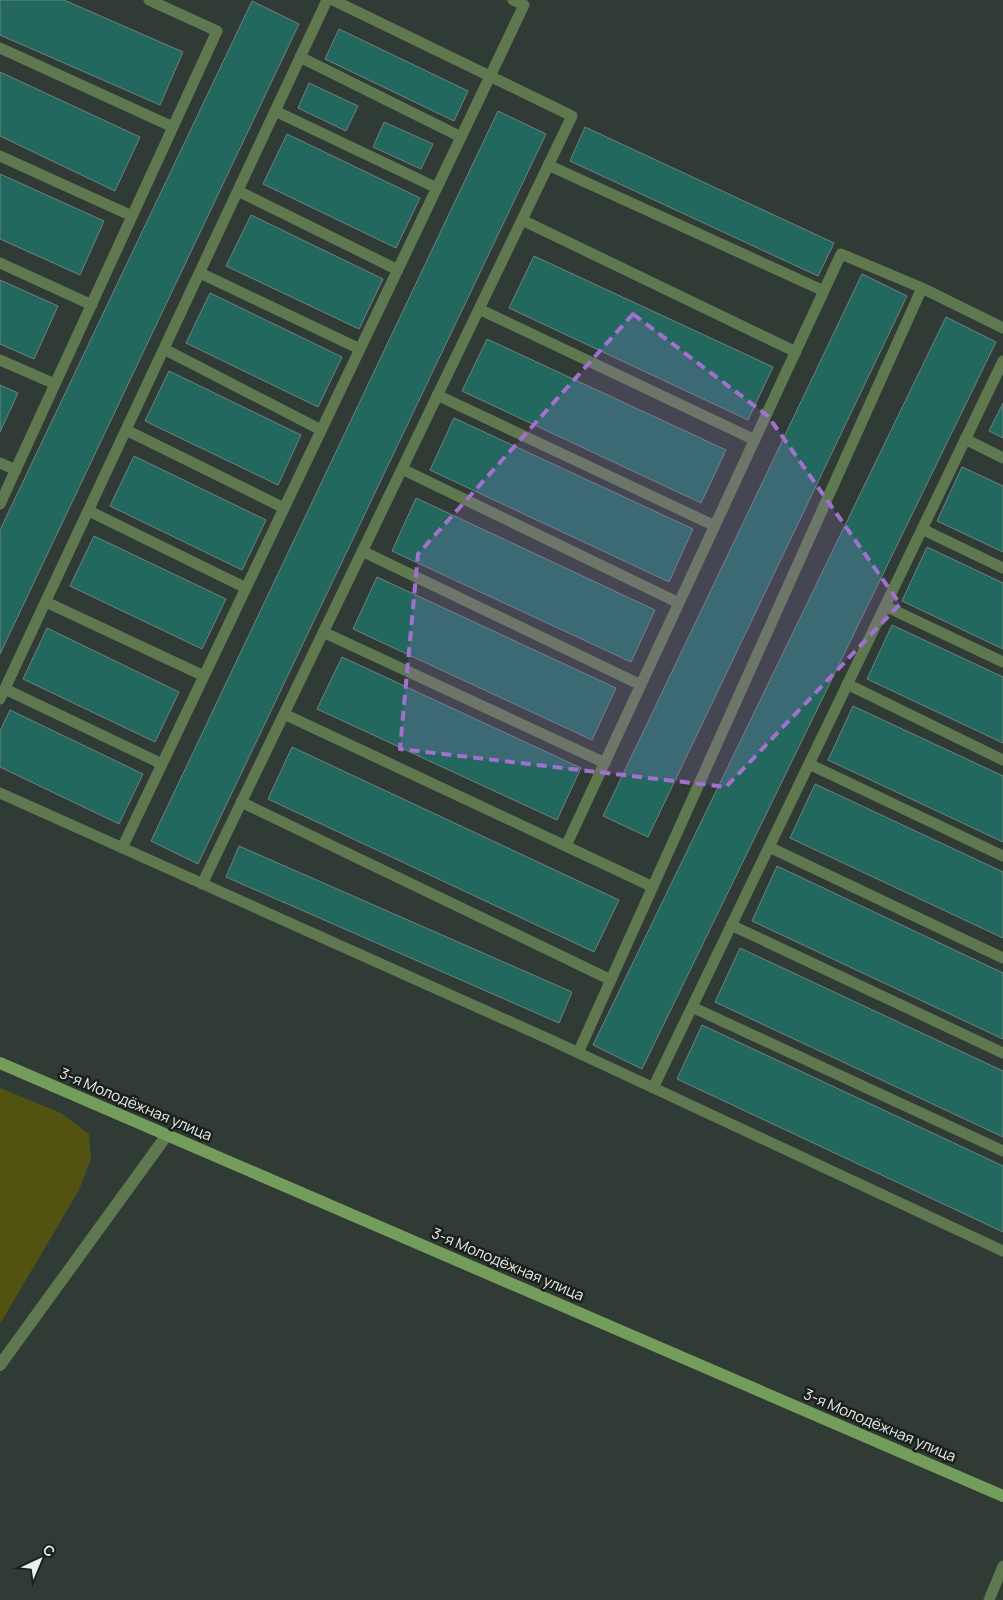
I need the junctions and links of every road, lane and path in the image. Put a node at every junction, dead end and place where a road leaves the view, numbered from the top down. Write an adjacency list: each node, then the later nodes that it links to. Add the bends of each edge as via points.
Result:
1 (149, 0): 9 (lane, via 217,31)
2 (327, 0): 6 (lane)
3 (333, 0): 7 (lane)
4 (513, 0): 7 (lane, via 524,5)
5 (0, 48): 9 (lane)
6 (300, 57): 8 (lane); 10 (lane)
7 (491, 76): 10 (lane); 12 (lane, via 572,116)
8 (275, 111): 13 (lane); 14 (lane)
9 (173, 127): 15 (lane)
10 (461, 137): 13 (lane)
11 (0, 156): 15 (lane)
12 (548, 165): 16 (lane); 21 (lane)
13 (437, 188): 18 (lane)
14 (238, 191): 18 (lane); 19 (lane)
15 (132, 216): 22 (lane)
16 (522, 220): 23 (lane); 27 (lane)
17 (0, 263): 22 (lane)
18 (398, 270): 26 (lane)
19 (200, 273): 25 (lane); 26 (lane)
20 (922, 288): 21 (lane, via 841,254); 24 (lane); 71 (lane)
21 (824, 291): 27 (lane)
22 (92, 305): 31 (lane)
23 (479, 309): 33 (lane); 37 (lane)
24 (1003, 328)
25 (164, 349): 34 (lane); 35 (lane)
26 (360, 349): 35 (lane)
27 (796, 352): 37 (lane)
28 (0, 360): 31 (lane)
29 (1003, 360): 30 (lane)
30 (992, 383): 32 (lane); 36 (lane)
31 (55, 384): 41 (lane)
32 (1003, 388)
33 (437, 395): 40 (lane); 45 (lane)
34 (126, 430): 43 (lane); 44 (lane)
35 (321, 430): 43 (lane)
36 (965, 439): 38 (lane); 46 (lane)
37 (755, 440): 45 (lane)
38 (1003, 458)
39 (0, 463): 41 (lane)
40 (402, 469): 47 (lane); 51 (lane)
41 (16, 470): 42 (lane)
42 (0, 504)
43 (284, 508): 49 (lane)
44 (88, 510): 49 (lane); 50 (lane)
45 (715, 526): 51 (lane)
46 (922, 529): 48 (lane); 52 (lane)
47 (362, 551): 53 (lane); 57 (lane)
48 (1003, 568)
49 (246, 588): 55 (lane)
50 (46, 602): 55 (lane); 58 (lane)
51 (679, 603): 57 (lane)
52 (885, 606): 54 (lane); 56 (lane)
53 (323, 632): 59 (lane); 61 (lane)
54 (1003, 662)
55 (204, 676): 62 (lane)
56 (847, 684): 60 (lane); 63 (lane)
57 (641, 685): 61 (lane)
58 (2, 694): 62 (lane)
59 (284, 714): 65 (lane); 66 (lane)
60 (1003, 760)
61 (605, 763): 66 (lane)
62 (162, 764): 68 (lane)
63 (809, 764): 67 (lane); 69 (lane)
64 (0, 794): 68 (lane)
65 (241, 802): 70 (lane); 74 (lane)
66 (566, 846): 71 (lane)
67 (769, 847): 72 (lane); 73 (lane)
68 (122, 848): 70 (lane)
69 (1003, 856)
70 (202, 884): 76 (lane)
71 (653, 887): 74 (lane)
72 (731, 925): 75 (lane); 77 (lane)
73 (1003, 958)
74 (611, 980): 76 (lane)
75 (692, 1007): 79 (lane); 81 (lane)
76 (578, 1053): 79 (lane)
77 (1003, 1053)
78 (0, 1063): 80 (main road, 3-я Молодёжная улица)
79 (653, 1088): 82 (lane)
80 (167, 1134): 83 (street); 84 (main road, 3-я Молодёжная улица)
81 (1003, 1151)
82 (1003, 1251)
83 (0, 1366)
84 (1003, 1496)
85 (1003, 1566): 86 (lane)
86 (989, 1600)

